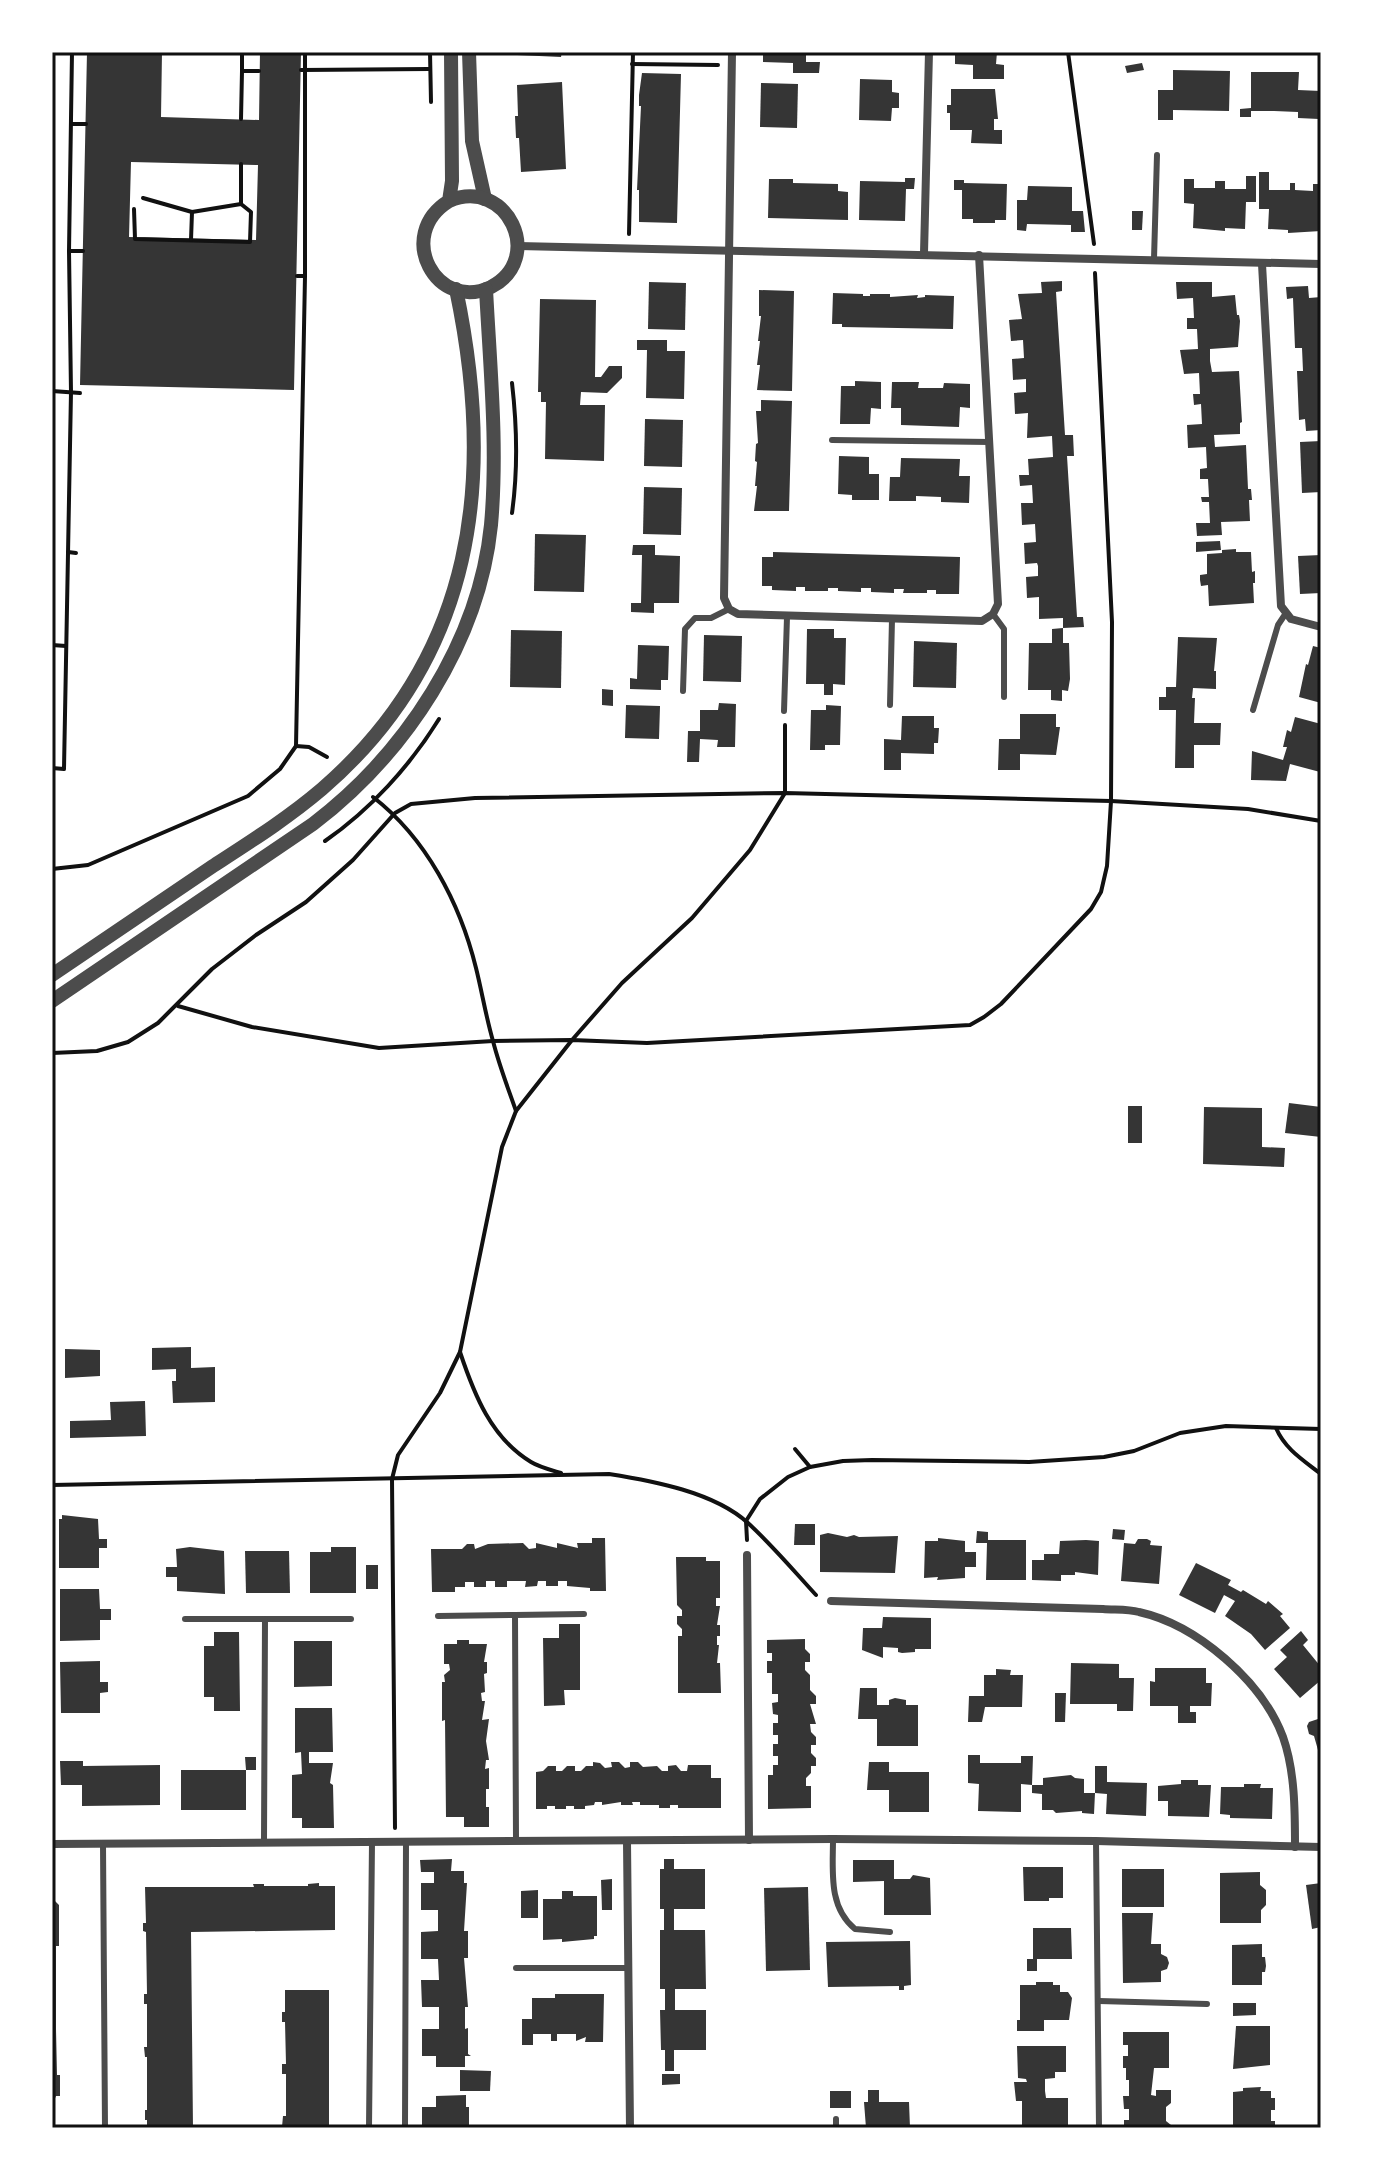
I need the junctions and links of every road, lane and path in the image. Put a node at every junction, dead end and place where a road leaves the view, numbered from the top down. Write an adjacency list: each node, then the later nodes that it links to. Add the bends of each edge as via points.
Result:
1 (72, 52): 17 (path)
2 (242, 52): 14 (path)
3 (305, 52): 13 (path)
4 (451, 52): 23 (street)
5 (469, 52): 22 (street, via 474,156)
6 (633, 52): 10 (path)
7 (732, 52): 11 (street)
8 (929, 52): 33 (street)
9 (1068, 52): 35 (path)
10 (632, 64): 11 (path); 29 (path)
11 (732, 65): 30 (street)
12 (429, 69): 13 (path)
13 (303, 70): 40 (path)
14 (242, 71): 15 (path); 16 (path)
15 (259, 71)
16 (241, 119)
17 (71, 124): 18 (path); 31 (path)
18 (86, 124)
19 (1157, 155): 36 (lane)
20 (241, 164): 24 (path)
21 (143, 198): 26 (path)
22 (485, 199): 23 (street, via 466,196); 28 (street, via 511,220)
23 (449, 201): 41 (street, via 428,220 422,248 435,277)
24 (241, 204): 26 (path); 27 (path, via 251,212 250,242)
25 (134, 209): 27 (path, via 135,239)
26 (192, 212): 27 (path)
27 (191, 240)
28 (518, 246): 29 (street); 42 (street, via 508,272)
29 (629, 248): 30 (street)
30 (730, 250): 33 (street); 52 (street, via 724,598)
31 (69, 251): 32 (path); 44 (path)
32 (83, 251)
33 (924, 253): 34 (street)
34 (979, 255): 35 (street); 49 (street)
35 (1095, 258): 36 (street); 70 (path, via 1112,622)
36 (1154, 259): 37 (street)
37 (1262, 264): 38 (street); 53 (street, via 1281,606)
38 (1321, 264)
39 (297, 276): 40 (path)
40 (305, 276): 47 (path)
41 (456, 289): 42 (street); 74 (street, via 469,360 474,497 453,595 411,687 372,740 311,799)
42 (486, 289): 75 (street, via 493,474 488,546 463,630 433,689 383,759 327,813)
43 (52, 391): 44 (path)
44 (71, 392): 45 (path); 50 (path)
45 (80, 393)
46 (294, 393): 47 (path)
47 (301, 394): 65 (path)
48 (832, 440): 49 (lane)
49 (990, 442): 54 (street, via 998,604)
50 (68, 552): 51 (path); 59 (path)
51 (76, 553)
52 (729, 609): 55 (street); 60 (lane, via 711,618 695,618 685,629)
53 (1286, 613): 57 (street); 63 (lane)
54 (993, 614): 56 (street, via 982,621); 61 (lane, via 1004,629)
55 (787, 617): 56 (street); 64 (lane)
56 (892, 619): 62 (lane)
57 (1321, 627)
58 (52, 645): 59 (path)
59 (66, 646): 67 (path, via 64,769)
60 (683, 691)
61 (1004, 697)
62 (890, 705)
63 (1253, 710)
64 (784, 711): 68 (path)
65 (296, 746): 66 (path, via 329,759); 73 (path, via 280,769 248,796 88,865)
66 (336, 752)
67 (52, 768)
68 (785, 793): 70 (path); 71 (path, via 475,798 411,804); 77 (path, via 750,850 716,891)
69 (376, 799): 71 (path)
70 (1111, 801): 72 (path, via 1248,809); 77 (path, via 1107,866 1091,909 1001,1004 970,1025 647,1043)
71 (395, 813): 76 (path, via 341,871 212,969); 78 (path, via 437,869 460,918)
72 (1321, 821)
73 (52, 869)
74 (52, 975)
75 (52, 1001)
76 (178, 1006): 78 (path, via 252,1027 379,1048); 79 (path, via 128,1042 97,1051)
77 (572, 1040): 78 (path); 80 (path)
78 (493, 1041): 80 (path)
79 (52, 1053)
80 (516, 1111): 81 (path, via 502,1147)
81 (460, 1352): 86 (path, via 485,1415 502,1438 532,1463); 88 (path, via 440,1393 398,1455)
82 (1276, 1428): 83 (path); 85 (path, via 1226,1426 1180,1433 1104,1457 843,1461); 87 (path, via 1292,1452)
83 (1321, 1429)
84 (795, 1449): 85 (path)
85 (810, 1467): 90 (path, via 774,1487)
86 (564, 1474): 88 (path); 90 (path, via 653,1481 719,1505)
87 (1321, 1474)
88 (392, 1479): 89 (path); 105 (path)
89 (52, 1485)
90 (746, 1521): 91 (path); 92 (path, via 819,1598)
91 (747, 1555): 100 (street)
92 (831, 1601): 110 (street, via 1103,1609 1139,1612 1176,1626 1226,1660 1269,1711 1290,1767)
93 (584, 1614): 94 (lane)
94 (515, 1615): 95 (lane); 101 (lane)
95 (438, 1616)
96 (185, 1619): 97 (lane)
97 (265, 1619): 98 (lane); 103 (lane)
98 (351, 1619)
99 (833, 1839): 100 (street); 102 (street); 112 (lane, via 835,1900 841,1914 855,1929)
100 (749, 1840): 107 (street)
101 (516, 1841): 106 (street); 107 (street)
102 (1096, 1841): 110 (street); 115 (lane)
103 (264, 1842): 104 (street); 109 (street)
104 (372, 1842): 105 (street); 119 (lane)
105 (395, 1842): 106 (street)
106 (406, 1842): 120 (lane)
107 (627, 1842): 114 (street)
108 (52, 1844): 109 (street)
109 (103, 1844): 118 (lane)
110 (1295, 1847): 111 (street)
111 (1321, 1847)
112 (890, 1932)
113 (516, 1968): 114 (lane)
114 (629, 1968): 121 (street)
115 (1099, 2001): 116 (lane); 123 (lane)
116 (1207, 2004)
117 (836, 2119): 122 (lane)
118 (105, 2128)
119 (369, 2128)
120 (405, 2128)
121 (630, 2128)
122 (836, 2128)
123 (1099, 2128)

